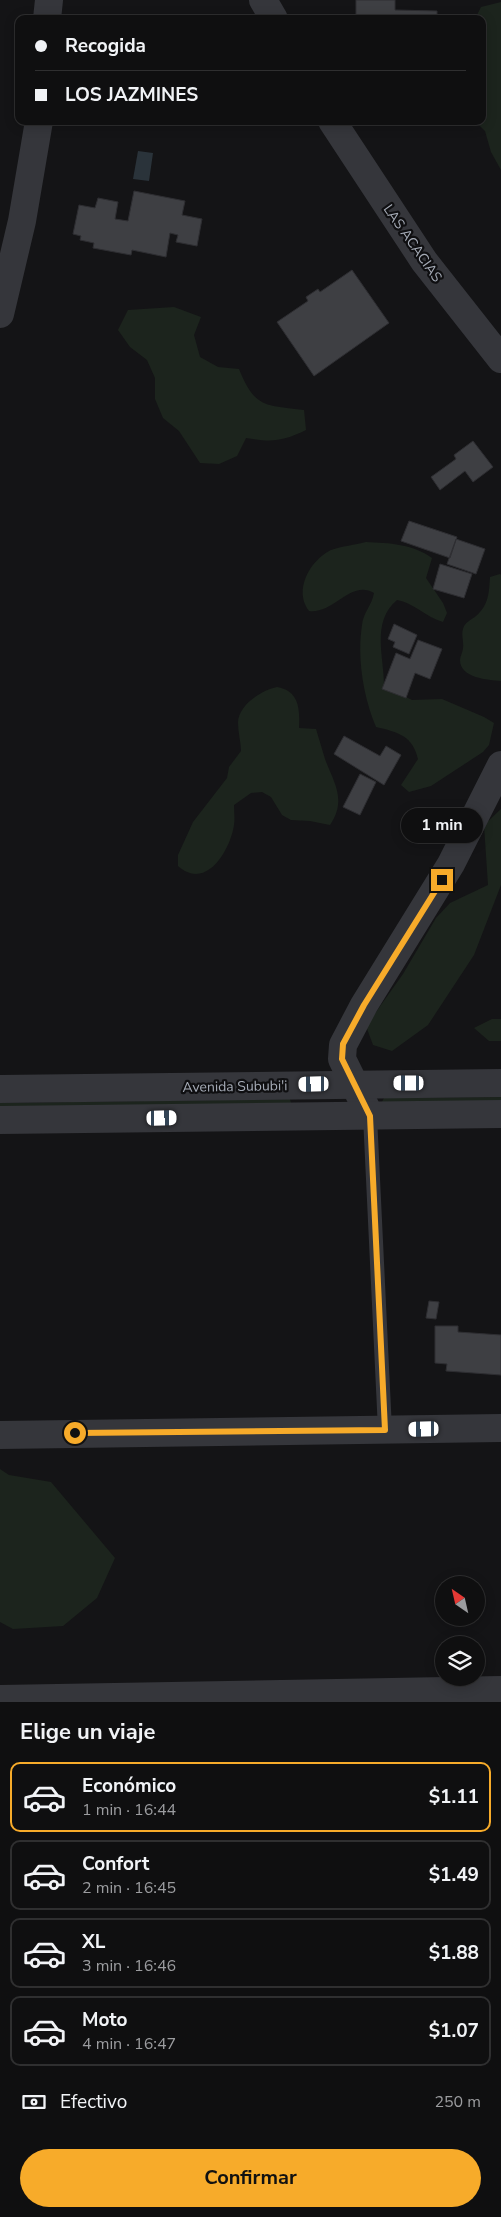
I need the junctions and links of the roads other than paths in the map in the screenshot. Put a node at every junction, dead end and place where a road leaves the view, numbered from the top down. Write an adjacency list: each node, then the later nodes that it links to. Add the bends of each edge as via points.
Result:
1 (49, 0): 3 (street)
2 (263, 0): 4 (street)
3 (48, 15)
4 (272, 15)
5 (38, 125): 7 (street, via 22,221)
6 (335, 125): 8 (street, LAS ACACIAS, via 424,261)
7 (0, 314)
8 (501, 359)
9 (501, 765): 11 (street, via 451,864 343,1044 342,1059)
10 (501, 1083): 11 (street, Avenida Sububi'i)
11 (353, 1084): 12 (street, Avenida Sububi'i); 14 (street)
12 (0, 1089)
13 (501, 1114): 14 (street)
14 (370, 1116): 15 (street); 17 (lane)
15 (0, 1120)
16 (501, 1428): 17 (street)
17 (385, 1430): 18 (street)
18 (0, 1435)
19 (501, 1690): 20 (street)
20 (0, 1699)

